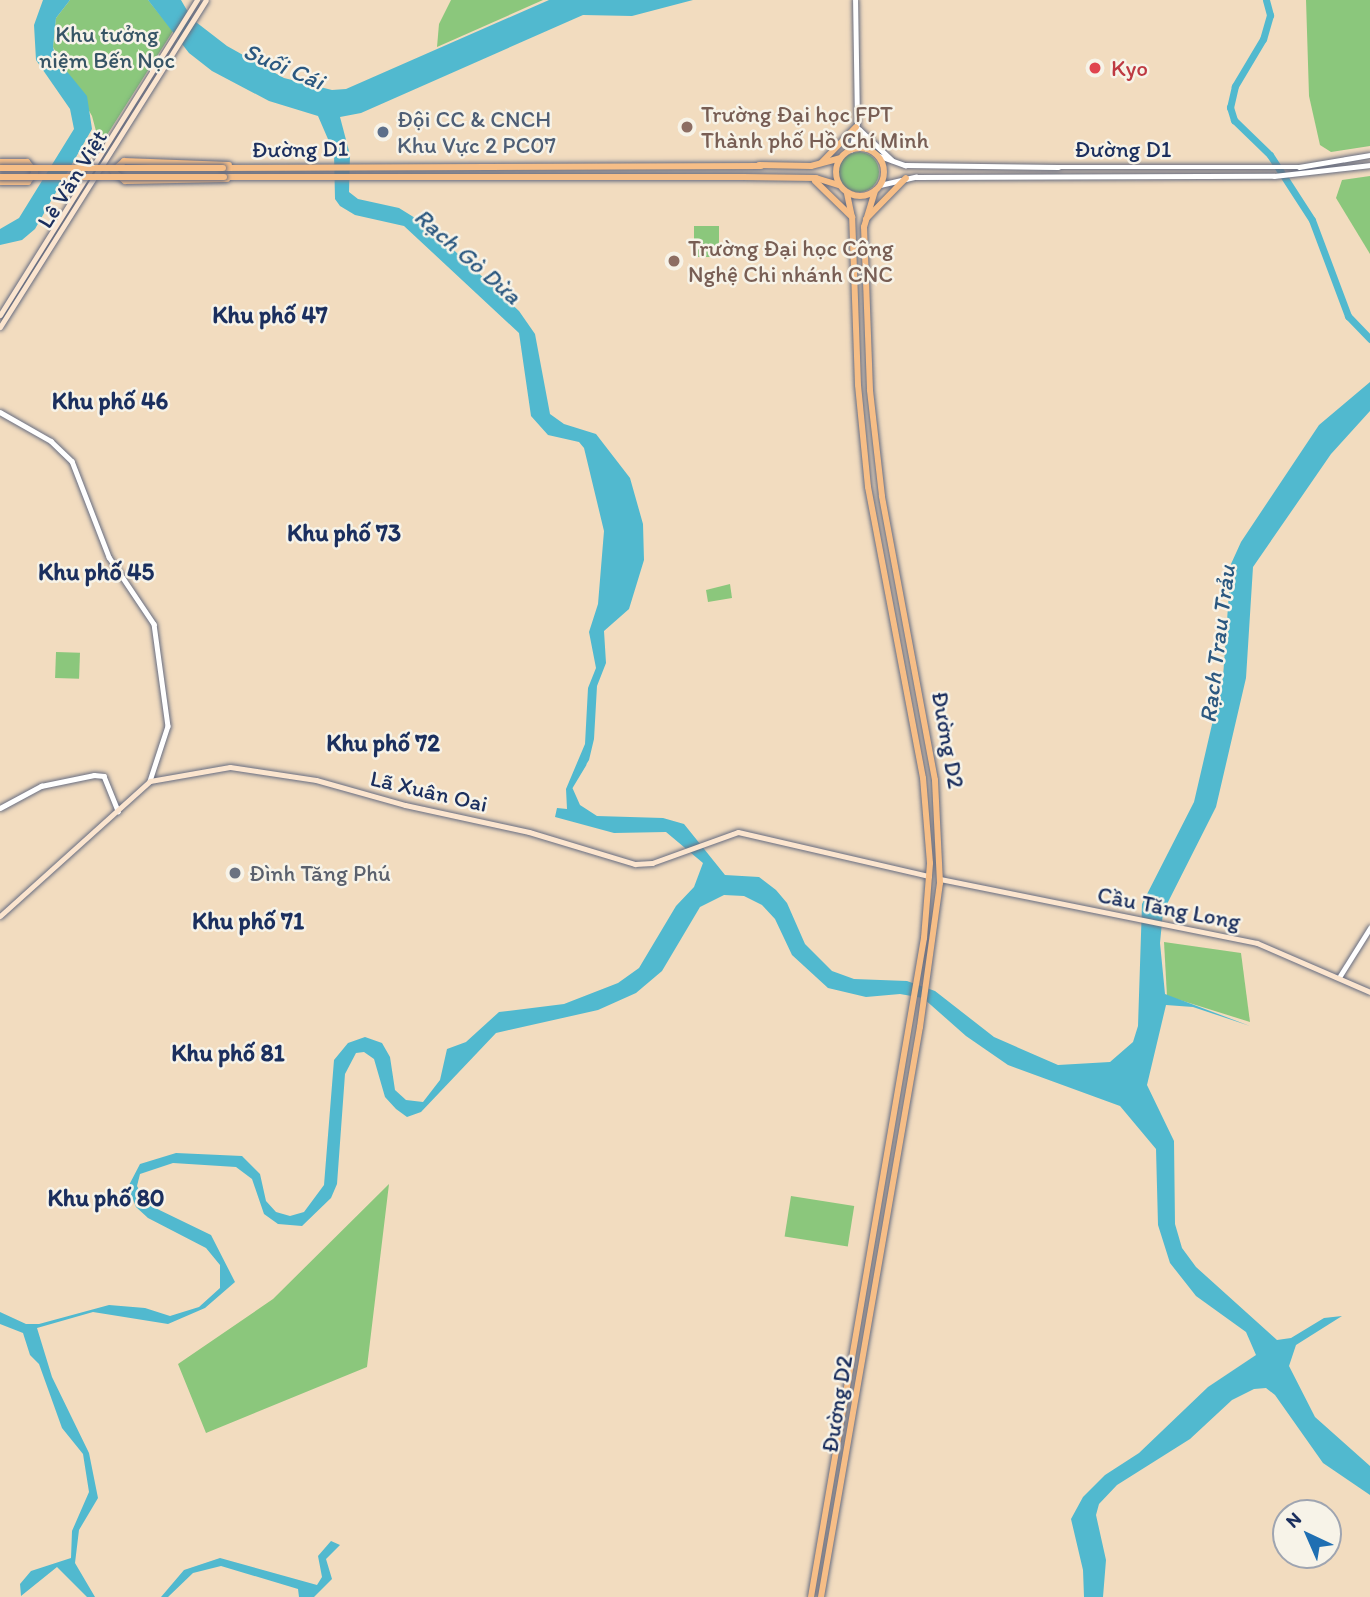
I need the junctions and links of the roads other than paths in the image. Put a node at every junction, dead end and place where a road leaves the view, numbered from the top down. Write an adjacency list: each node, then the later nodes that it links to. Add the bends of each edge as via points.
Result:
1 (197, 0): 4 (main road)
2 (206, 0): 4 (main road)
3 (855, 0): 5 (street)
4 (172, 47): 31 (main road, Lê Văn Việt)
5 (857, 126): 6 (street); 7 (street); 12 (street); 13 (main road)
6 (867, 149): 7 (main road); 8 (main road)
7 (850, 150): 10 (main road)
8 (877, 155): 12 (street, Đường D1); 26 (main road, via 884,172)
9 (1370, 155): 12 (street, Đường D1, via 1299,167)
10 (840, 158): 13 (main road, Đường D1); 25 (main road, via 835,171)
11 (0, 162): 24 (main road, via 27,162 36,172 28,182)
12 (895, 163)
13 (820, 164): 16 (main road, Đường D1)
14 (1370, 165): 22 (street, Đường D1, via 1303,175 1244,177)
15 (242, 167): 16 (main road, Đường D1); 17 (main road, Đường D1, bridge); 19 (main road, via 124,161 113,171 125,181 208,182)
16 (625, 167): 20 (main road)
17 (0, 168)
18 (0, 177): 19 (main road, Đường D1, bridge)
19 (242, 177): 20 (main road, Đường D1)
20 (625, 177): 21 (main road, Đường D1)
21 (743, 177): 23 (main road, Đường D1); 23 (main road, Đường D1)
22 (906, 178): 26 (street, Đường D1); 30 (main road)
23 (815, 180): 25 (main road, Đường D1); 29 (main road)
24 (0, 182)
25 (839, 185): 28 (main road)
26 (880, 185): 27 (main road)
27 (875, 191): 28 (main road, via 861,196); 30 (main road, Đường D2)
28 (847, 193): 29 (main road, Đường D2)
29 (852, 217): 35 (main road, Đường D2)
30 (865, 220): 34 (main road, Đường D2)
31 (37, 261): 32 (main road, Lê Văn Việt); 33 (main road, Lê Văn Việt)
32 (0, 315)
33 (0, 327)
34 (872, 409): 35 (main road); 37 (main road, Đường D2)
35 (861, 411): 38 (main road, Đường D2)
36 (0, 412): 41 (street, via 51,440 72,461 109,556 155,624 168,726)
37 (885, 511): 38 (main road); 39 (main road, Đường D2)
38 (873, 513): 40 (main road, Đường D2)
39 (909, 643): 40 (main road); 45 (main road, Đường D2, via 939,817)
40 (897, 646): 44 (main road, Đường D2, via 925,796)
41 (150, 781): 43 (main road); 44 (main road, Lã Xuân Oai, via 230,767 316,780 405,806 529,832 635,864 652,863 716,836 744,832)
42 (0, 808): 43 (street, via 41,786 94,775 104,776)
43 (118, 811): 46 (main road)
44 (929, 876): 45 (main road); 50 (main road, Đường D2, via 922,950)
45 (940, 879): 48 (main road, Cầu Tăng Long, via 1245,940); 51 (main road, Đường D2, via 931,965)
46 (0, 916)
47 (1370, 928): 48 (street)
48 (1340, 976): 49 (main road)
49 (1370, 992)
50 (900, 1075): 51 (main road); 52 (main road, Đường D2)
51 (911, 1077): 53 (main road, Đường D2)
52 (810, 1597)
53 (821, 1597)

